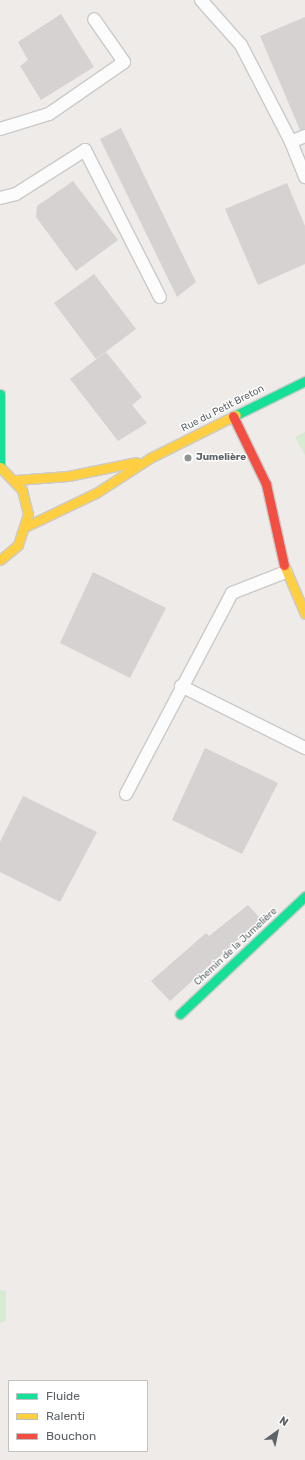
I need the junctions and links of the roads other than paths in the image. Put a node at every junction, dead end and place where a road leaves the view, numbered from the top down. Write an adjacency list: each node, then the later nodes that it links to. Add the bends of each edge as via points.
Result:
1 (201, 0): 5 (lane, via 241,46)
2 (94, 19): 3 (lane, via 124,62 49,114)
3 (0, 129)
4 (305, 136): 5 (lane)
5 (291, 142): 6 (lane)
6 (305, 177)
7 (0, 198): 8 (lane, via 16,194 85,150)
8 (160, 297)
9 (305, 381): 11 (main road, Rue du Petit Breton)
10 (0, 394): 13 (main road)
11 (232, 416): 12 (main road, Rue du Petit Breton); 17 (main road, via 266,484)
12 (150, 458): 14 (main road, Rue du Petit Breton, via 73,475); 15 (main road, Rue du Petit Breton, via 96,493)
13 (0, 467): 14 (main road)
14 (16, 480): 15 (main road, via 27,501)
15 (27, 526): 16 (main road, via 18,545)
16 (0, 560)
17 (286, 572): 18 (main road); 19 (lane, via 232,593)
18 (305, 614)
19 (181, 686): 20 (lane); 21 (lane)
20 (305, 748)
21 (126, 794)
22 (305, 896): 23 (main road, Chemin de la Jumelière)
23 (180, 1014)

